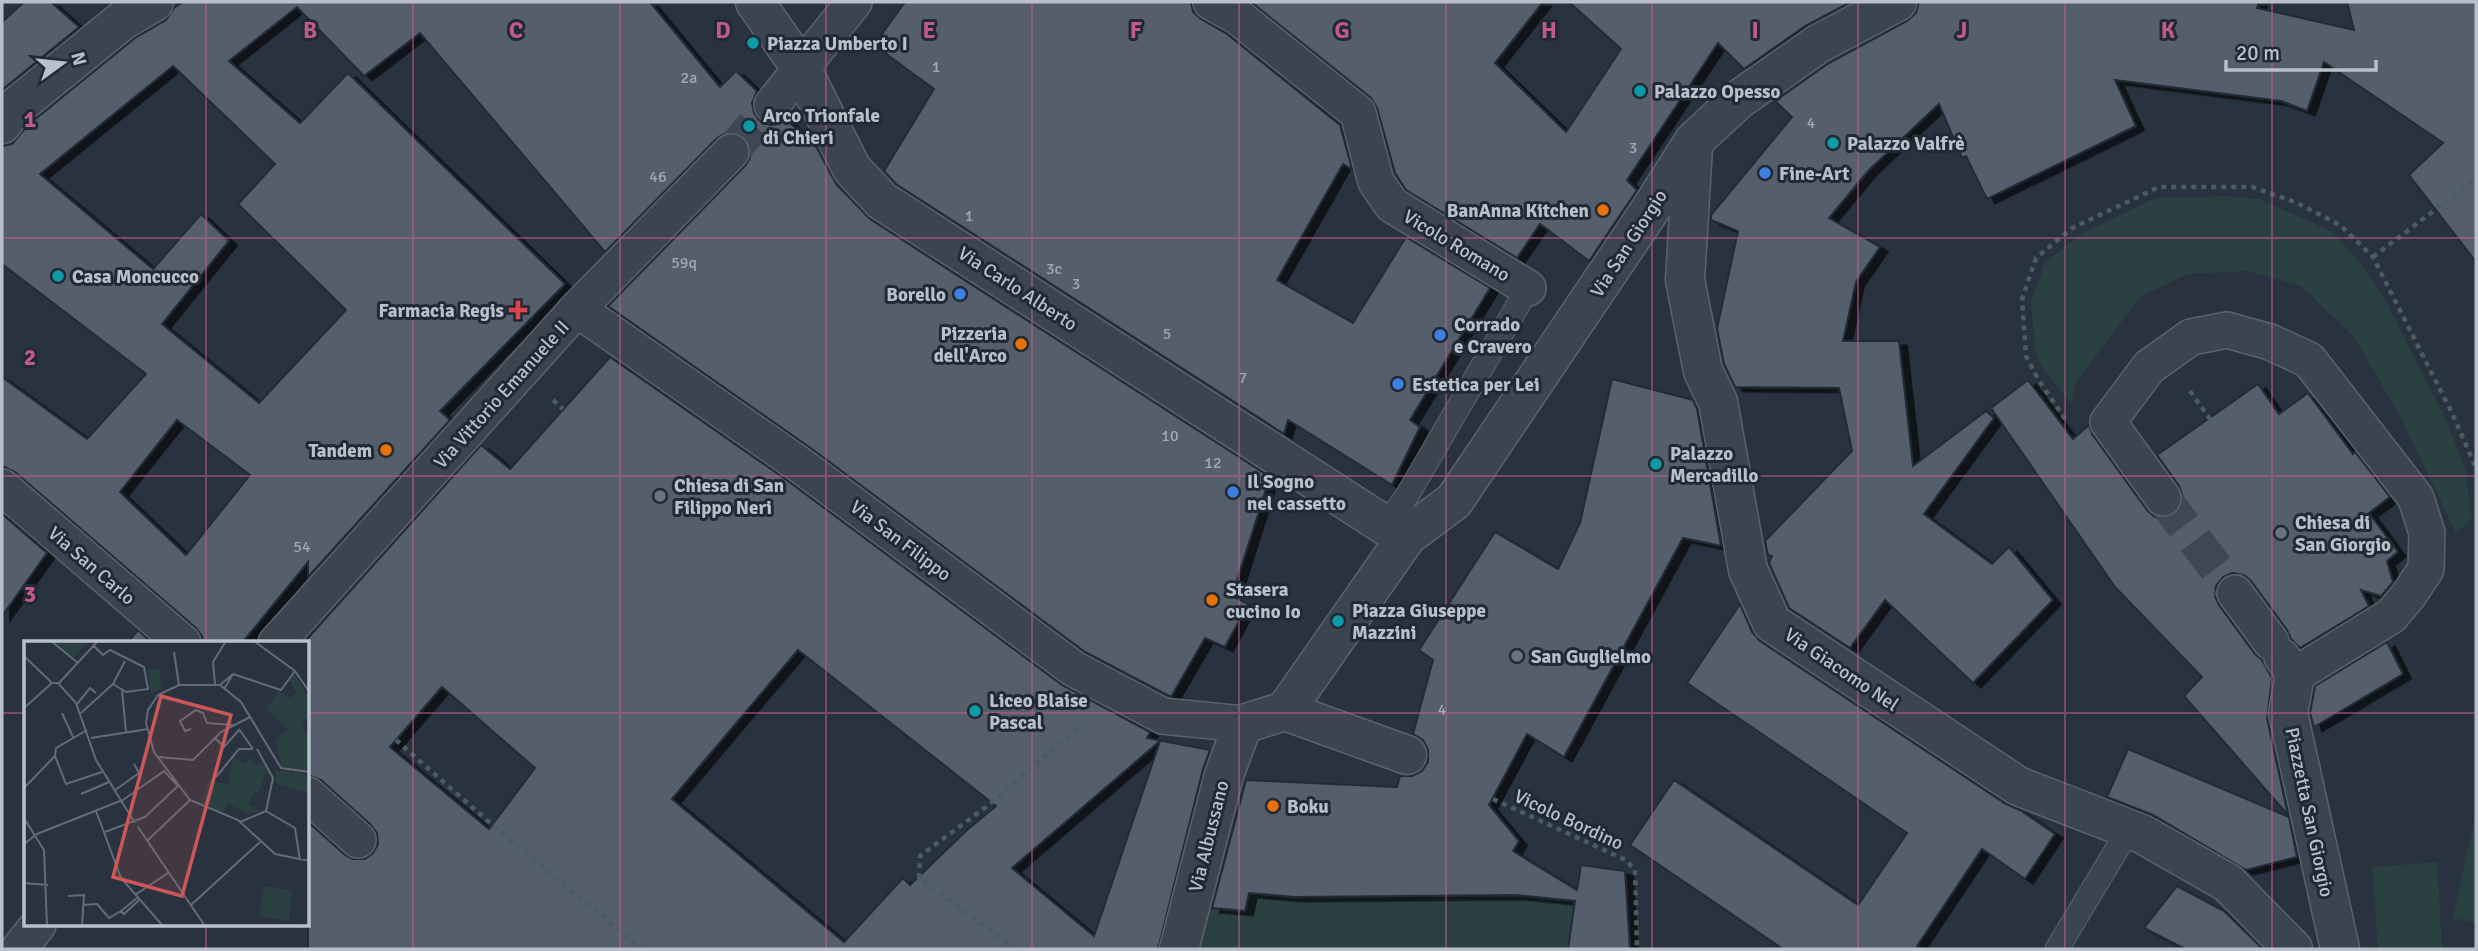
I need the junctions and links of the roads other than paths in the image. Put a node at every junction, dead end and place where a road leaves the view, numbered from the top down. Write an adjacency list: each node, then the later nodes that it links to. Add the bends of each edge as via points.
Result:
1 (154, 2): 8 (street, via 123,20 12,110)
2 (755, 2): 6 (street)
3 (854, 2): 6 (street)
4 (1211, 2): 11 (street, Vicolo Romano, via 1238,17 1358,113 1376,182 1392,205)
5 (1897, 2): 9 (street, Via San Giorgio, via 1818,44 1738,100)
6 (801, 68): 7 (street); 15 (street, Via Carlo Alberto, via 852,169 881,201)
7 (772, 105)
8 (2, 124)
9 (1693, 141): 15 (street, Via San Giorgio, via 1454,501); 24 (street, Via Giacomo Nel, via 1685,279 1703,372 1718,402 1748,570 1772,623 2018,786)
10 (731, 152): 12 (street, Via Vittorio Emanuele II)
11 (1528, 288): 15 (lane, Vicolo Romano, via 1408,494)
12 (577, 309): 18 (street, Via Vittorio Emanuele II); 21 (street, Via San Filippo, via 800,465 1074,669 1163,716)
13 (2, 487): 17 (street, Via San Carlo)
14 (2163, 498): 19 (street, via 2108,422 2149,367 2191,337 2227,330 2270,342 2309,360 2416,498 2427,533 2426,569 2408,596 2391,616)
15 (1397, 531): 20 (street)
16 (2235, 593): 19 (street)
17 (181, 641)
18 (278, 641)
19 (2283, 658): 31 (street, Piazzetta San Giorgio, via 2288,713)
20 (1285, 710): 21 (street); 22 (street)
21 (1243, 724): 28 (street, Via Albussano, via 1224,775)
22 (1407, 755)
23 (310, 797): 25 (street)
24 (2129, 829): 29 (lane); 30 (street, Via Giacomo Nel, via 2228,883)
25 (358, 840)
26 (36, 926): 27 (street)
27 (19, 949)
28 (1179, 949)
29 (2057, 949)
30 (2293, 949)
31 (2340, 949)

